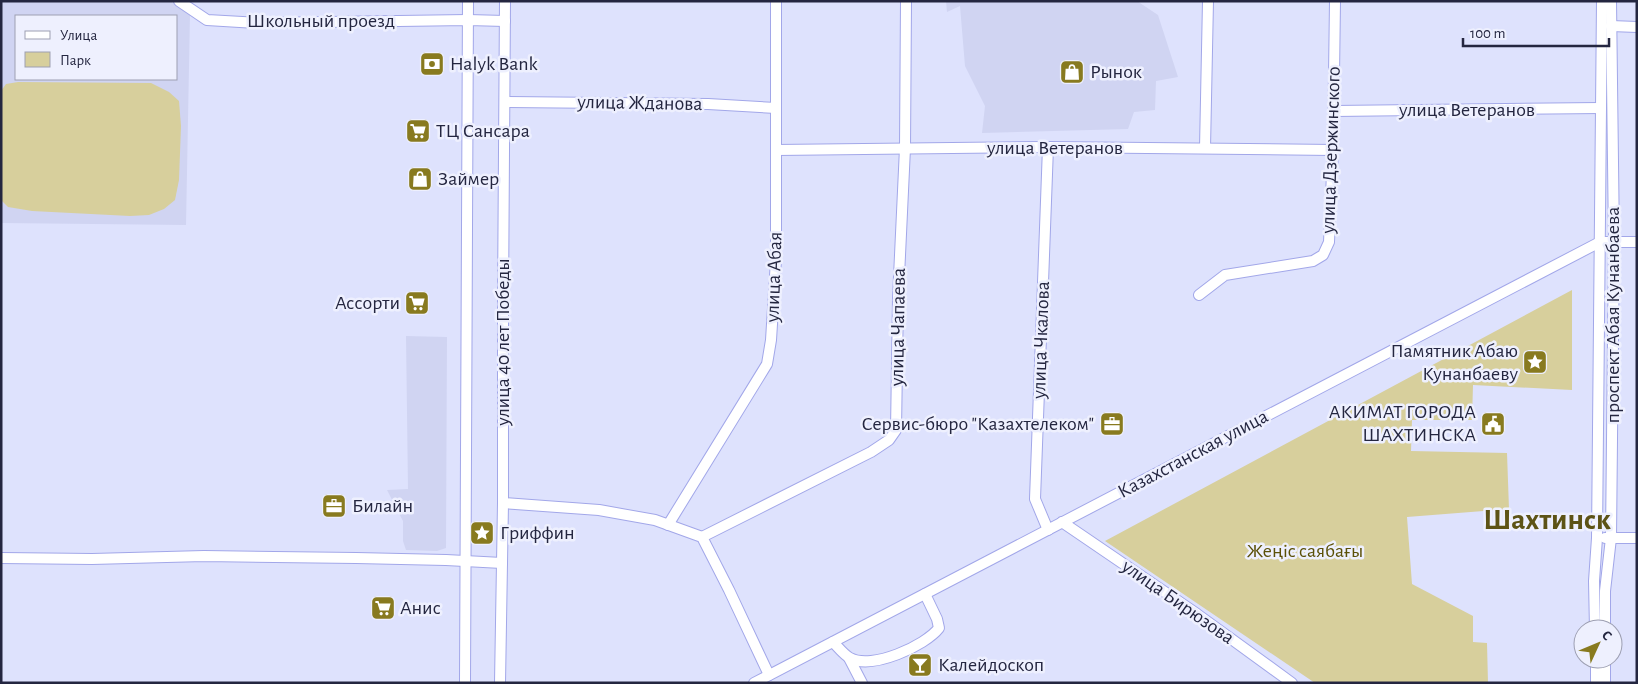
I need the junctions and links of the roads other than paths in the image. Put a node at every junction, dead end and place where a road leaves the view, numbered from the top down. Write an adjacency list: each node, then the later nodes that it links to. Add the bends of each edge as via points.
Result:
1 (179, 1): 10 (street, Школьный проезд, via 207,20 258,23)
2 (468, 1): 10 (street, улица 40 лет Победы)
3 (505, 1): 11 (street, улица 40 лет Победы)
4 (776, 1): 15 (street, улица Абая)
5 (906, 1): 19 (street, улица Чапаева)
6 (1208, 1): 20 (street)
7 (1335, 1): 17 (street, улица Дзержинского)
8 (1602, 1): 16 (street, проспект Абая Кунанбаева)
9 (1611, 1): 12 (street, проспект Абая Кунанбаева)
10 (468, 20): 11 (street, Школьный проезд); 36 (street, улица 40 лет Победы)
11 (505, 21): 14 (street, улица 40 лет Победы)
12 (1611, 26): 13 (street); 24 (street, проспект Абая Кунанбаева)
13 (1637, 27)
14 (504, 102): 15 (street, улица Жданова); 27 (street, улица 40 лет Победы)
15 (776, 108): 21 (street, улица Абая)
16 (1601, 108): 17 (street, улица Ветеранов); 23 (street, проспект Абая Кунанбаева)
17 (1334, 111): 22 (street, улица Дзержинского)
18 (1048, 147): 19 (street, улица Ветеранов); 20 (street, улица Ветеранов); 30 (street, улица Чкалова, via 1035,499)
19 (905, 148): 21 (street, улица Ветеранов); 31 (street, улица Чапаева, via 896,430 889,440 871,452)
20 (1205, 148): 22 (street, улица Ветеранов)
21 (776, 150): 29 (street, улица Абая, via 776,260 767,364)
22 (1333, 150): 26 (street, улица Дзержинского, via 1329,242 1323,255 1313,261 1225,275)
23 (1600, 242): 24 (street, Казахстанская улица); 28 (street, Казахстанская улица); 32 (street, проспект Абая Кунанбаева)
24 (1614, 242): 25 (street, Казахстанская улица); 33 (street, проспект Абая Кунанбаева)
25 (1637, 242)
26 (1200, 295)
27 (503, 503): 29 (street, via 599,510); 37 (street, улица 40 лет Победы)
28 (1062, 522): 30 (street, Казахстанская улица); 50 (street, улица Бирюзова)
29 (668, 524): 31 (street)
30 (1048, 530): 38 (street, Казахстанская улица)
31 (702, 537): 45 (street)
32 (1598, 538): 33 (street); 39 (street, проспект Абая Кунанбаева)
33 (1611, 538): 34 (street); 40 (street, проспект Абая Кунанбаева)
34 (1637, 538)
35 (1, 558): 36 (street, via 400,558)
36 (465, 562): 37 (street); 46 (street, улица 40 лет Победы)
37 (502, 563): 47 (street, улица 40 лет Победы)
38 (925, 594): 41 (street, Казахстанская улица); 42 (street, via 939,628 934,635 887,658 866,662)
39 (1595, 619)
40 (1605, 619)
41 (833, 642): 42 (street); 45 (street, Казахстанская улица)
42 (849, 658): 49 (street)
43 (1596, 669): 51 (street)
44 (1605, 669): 52 (street)
45 (769, 675): 48 (street, Казахстанская улица)
46 (465, 683)
47 (500, 683)
48 (754, 683)
49 (862, 683)
50 (1292, 683)
51 (1596, 683)
52 (1605, 683)

